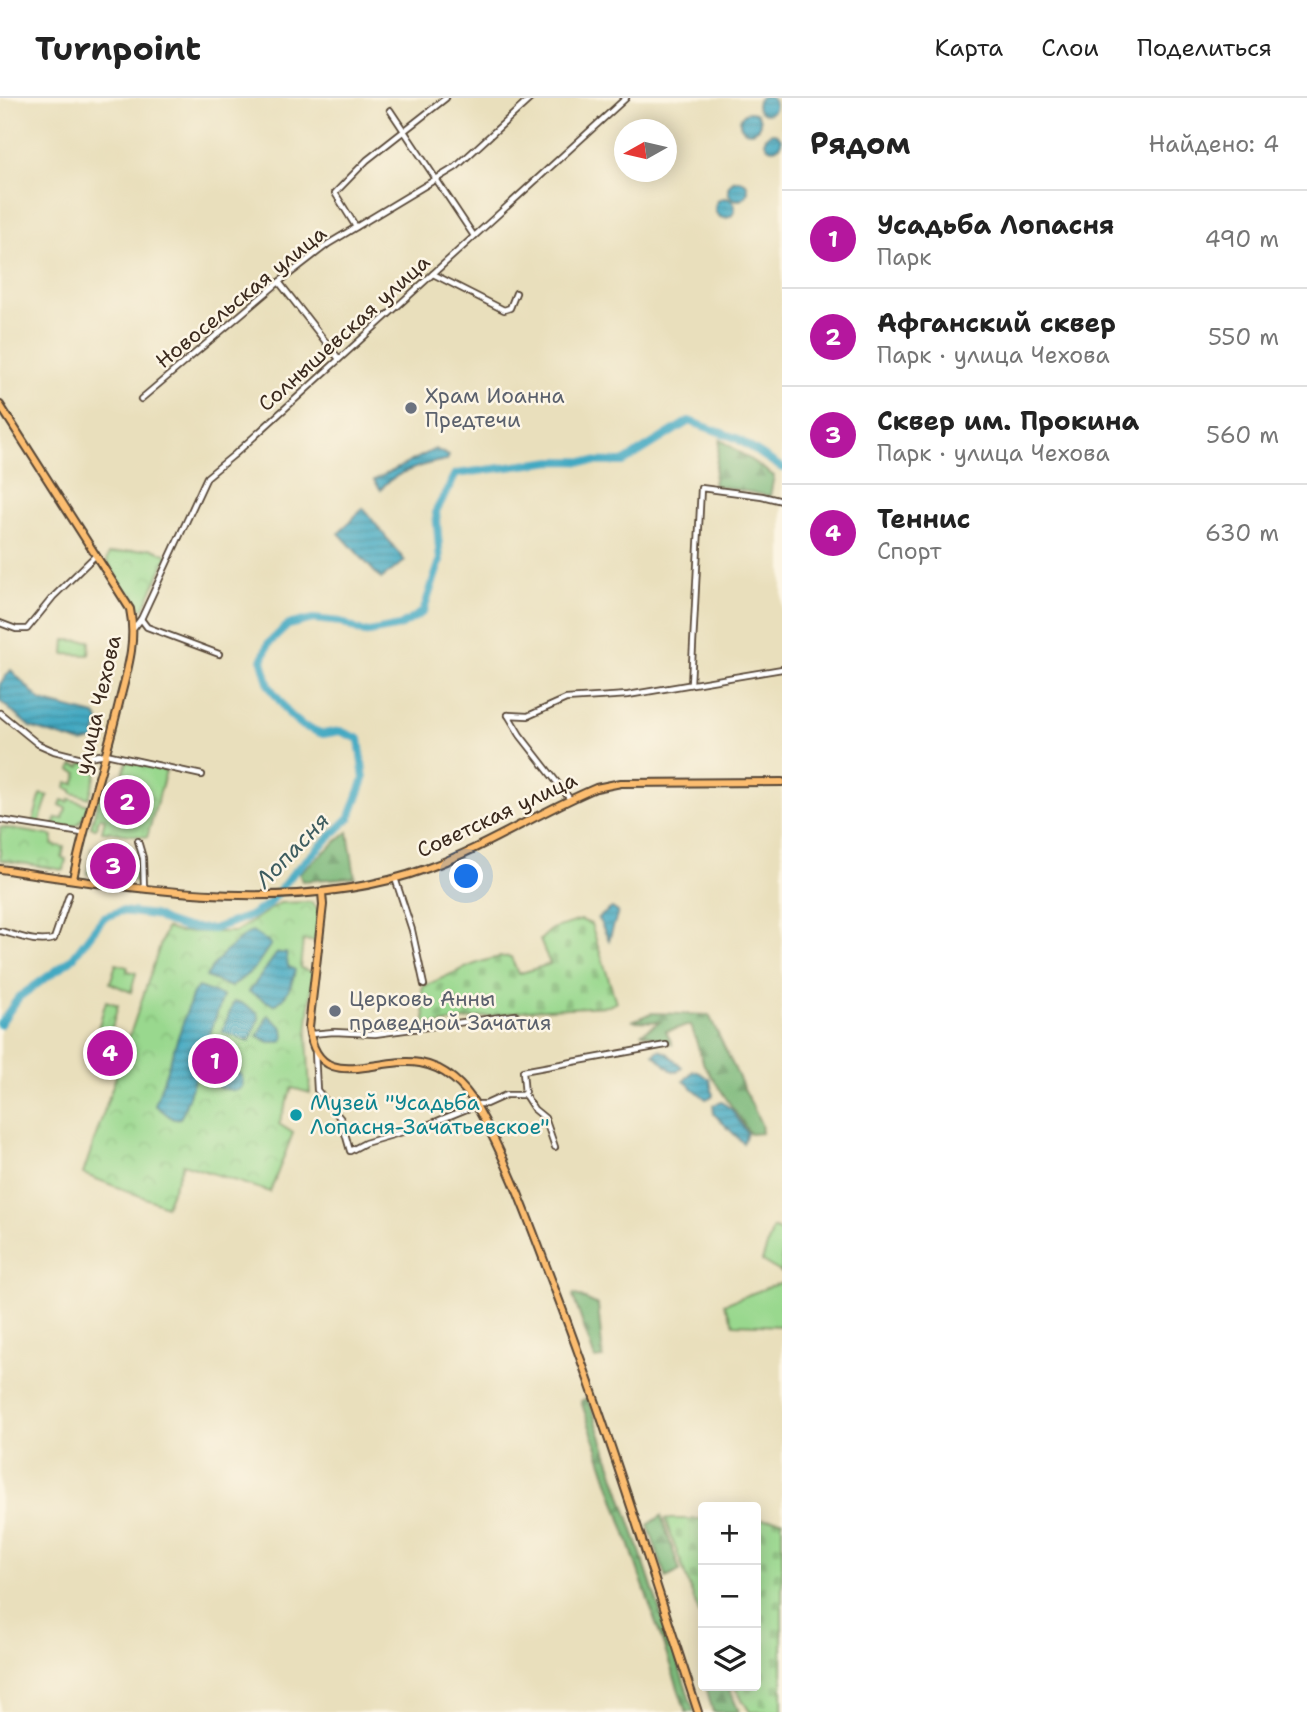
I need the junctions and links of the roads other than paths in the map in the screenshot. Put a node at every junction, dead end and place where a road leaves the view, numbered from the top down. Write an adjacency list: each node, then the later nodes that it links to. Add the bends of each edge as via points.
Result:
1 (446, 98): 5 (street)
2 (531, 98): 6 (street, Новосельская улица, via 456,167)
3 (626, 98): 8 (street, Солнышевская улица)
4 (390, 110): 5 (street)
5 (406, 131): 6 (street); 7 (street, via 367,160 335,193)
6 (435, 180): 7 (street, Новосельская улица); 8 (street)
7 (356, 227): 10 (street, Новосельская улица)
8 (474, 236): 9 (street, Солнышевская улица)
9 (433, 274): 11 (street, via 504,310 510,308); 12 (street, Солнышевская улица)
10 (279, 282): 12 (street); 13 (street, Новосельская улица)
11 (516, 293)
12 (339, 359): 17 (street, Солнышевская улица, via 207,477)
13 (142, 399)
14 (0, 405): 16 (main road, улица Чехова)
15 (782, 501): 22 (street, via 701,488)
16 (97, 555): 18 (street, via 27,629); 19 (main road, улица Чехова, via 130,609)
17 (141, 619): 19 (street, Солнышевская улица); 20 (street, via 147,627)
18 (0, 623)
19 (134, 628): 24 (main road, улица Чехова)
20 (219, 654)
21 (782, 669): 22 (street)
22 (691, 684): 27 (street, via 566,699 528,716 508,716)
23 (0, 713): 24 (street, via 54,751 82,758)
24 (106, 754): 25 (street); 29 (main road, улица Чехова)
25 (202, 775)
26 (782, 782): 27 (main road, Советская улица, via 621,783)
27 (570, 799): 32 (main road, Советская улица, via 452,858)
28 (0, 820): 29 (street)
29 (82, 833): 33 (main road, улица Чехова)
30 (138, 841): 34 (street)
31 (0, 869): 33 (main road, Советская улица)
32 (395, 878): 35 (main road, Советская улица); 38 (street)
33 (73, 879): 34 (main road, Советская улица)
34 (144, 888): 35 (main road, Советская улица, via 233,895)
35 (323, 892): 40 (main road)
36 (69, 895): 37 (street, via 54,939 45,942)
37 (0, 931)
38 (424, 985)
39 (516, 1015): 40 (street, via 375,1034)
40 (310, 1034): 42 (main road)
41 (666, 1045): 43 (street, via 523,1071)
42 (316, 1052): 44 (main road, via 334,1069 402,1062 434,1067 461,1086); 44 (street, via 317,1090 341,1119 349,1151)
43 (525, 1095): 44 (street, via 506,1095); 45 (street, via 545,1118)
44 (476, 1106): 46 (main road, via 562,1306)
45 (555, 1147)
46 (698, 1712)

